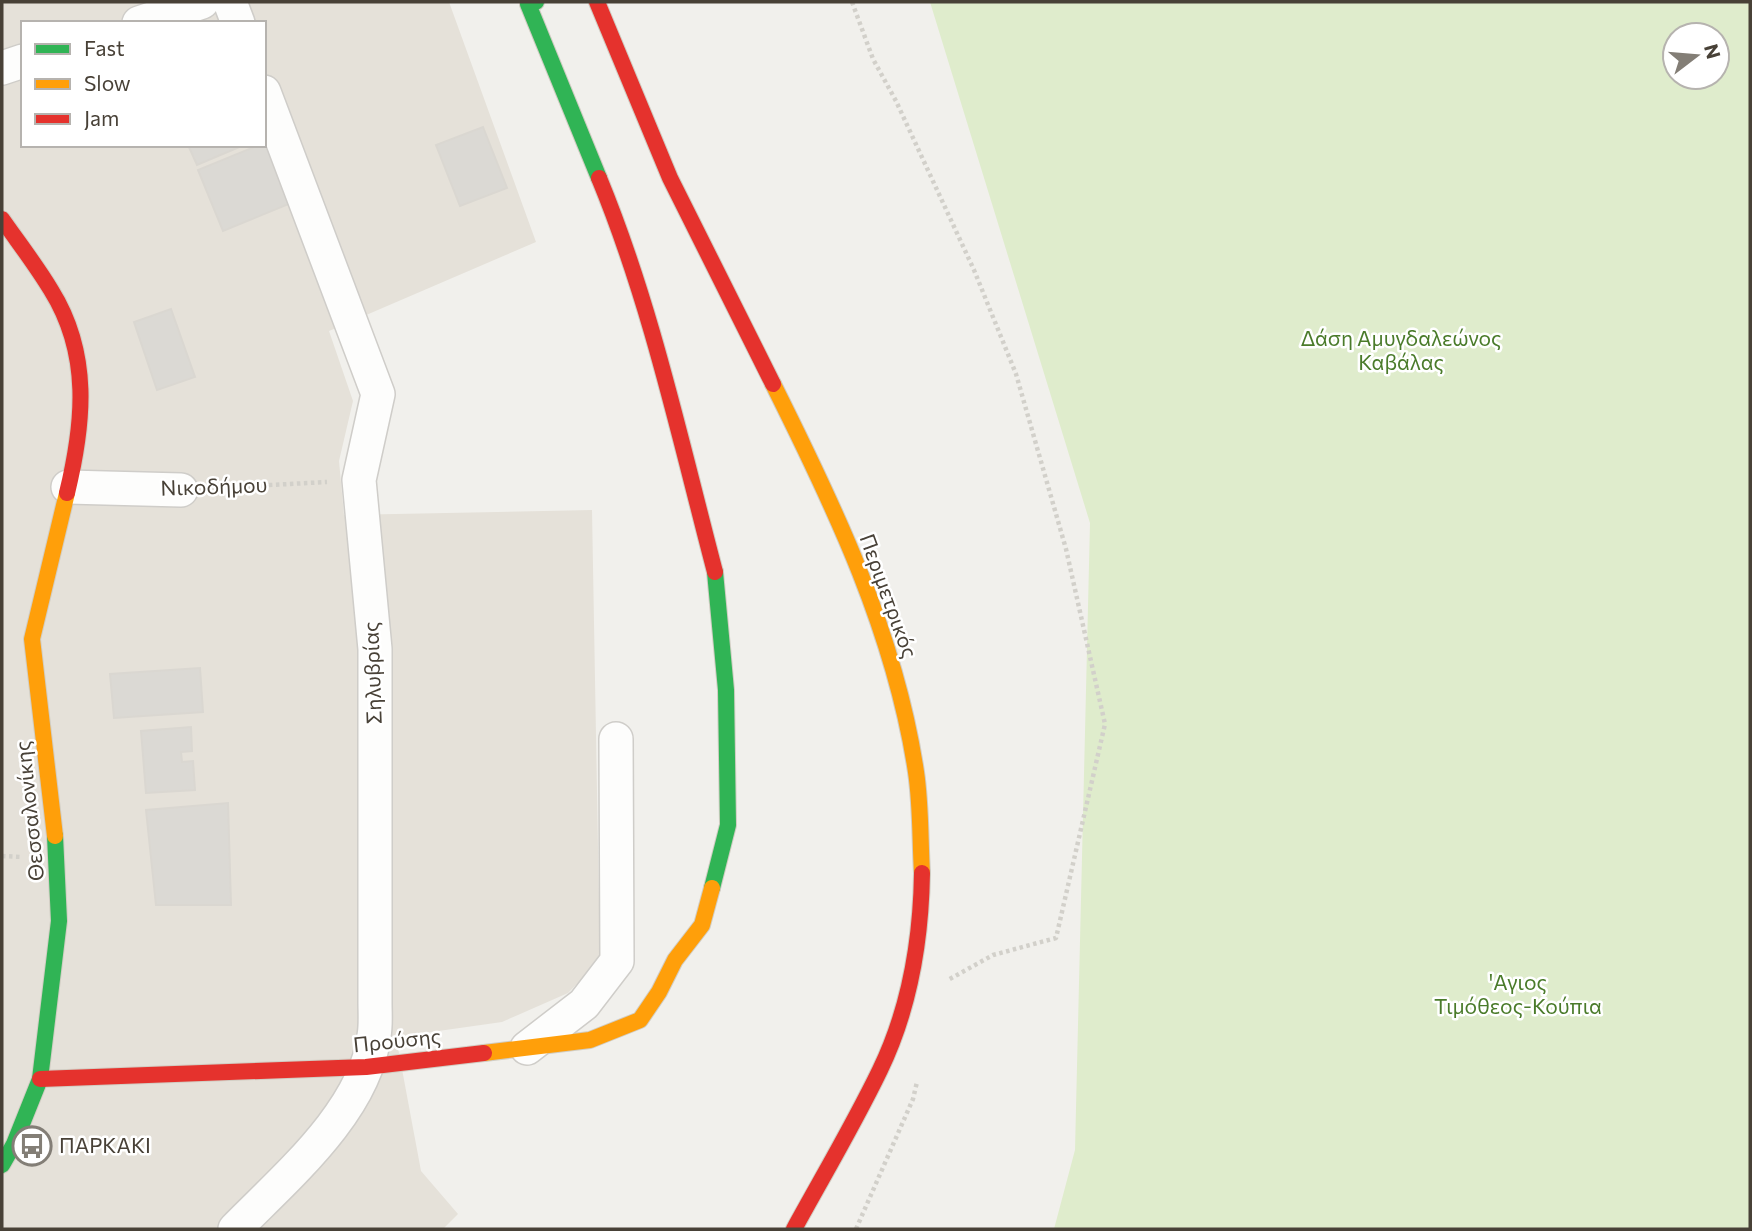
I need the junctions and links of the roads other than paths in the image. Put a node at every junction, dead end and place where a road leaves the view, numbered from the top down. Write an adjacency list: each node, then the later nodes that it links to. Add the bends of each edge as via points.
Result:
1 (202, 2): 5 (street)
2 (230, 2): 6 (street)
3 (597, 2): 19 (street, Περιμετρικός, via 670,178 831,501 888,647 916,774 922,876 916,957 881,1068)
4 (531, 3): 14 (street, Προύσης, via 620,229 659,353 716,577 726,690 728,825 702,925 640,1020 590,1040)
5 (145, 21)
6 (237, 21)
7 (21, 62): 8 (street)
8 (2, 68)
9 (266, 97): 15 (street, Σηλυβρίας, via 378,394 359,480 375,649 376,1003)
10 (2, 219): 11 (street, Θεσσαλονίκης, via 52,291 75,347 81,411)
11 (68, 487): 12 (street, Νικοδήμου); 16 (street, Θεσσαλονίκης, via 32,639 58,858 59,909)
12 (181, 489)
13 (616, 739): 14 (street, via 617,961 584,1004)
14 (527, 1048): 15 (street, Προύσης)
15 (366, 1067): 16 (street, Προύσης); 18 (street, Σηλυβρίας, via 325,1137)
16 (40, 1079): 17 (street, Θεσσαλονίκης)
17 (2, 1165)
18 (235, 1229)
19 (794, 1229)

